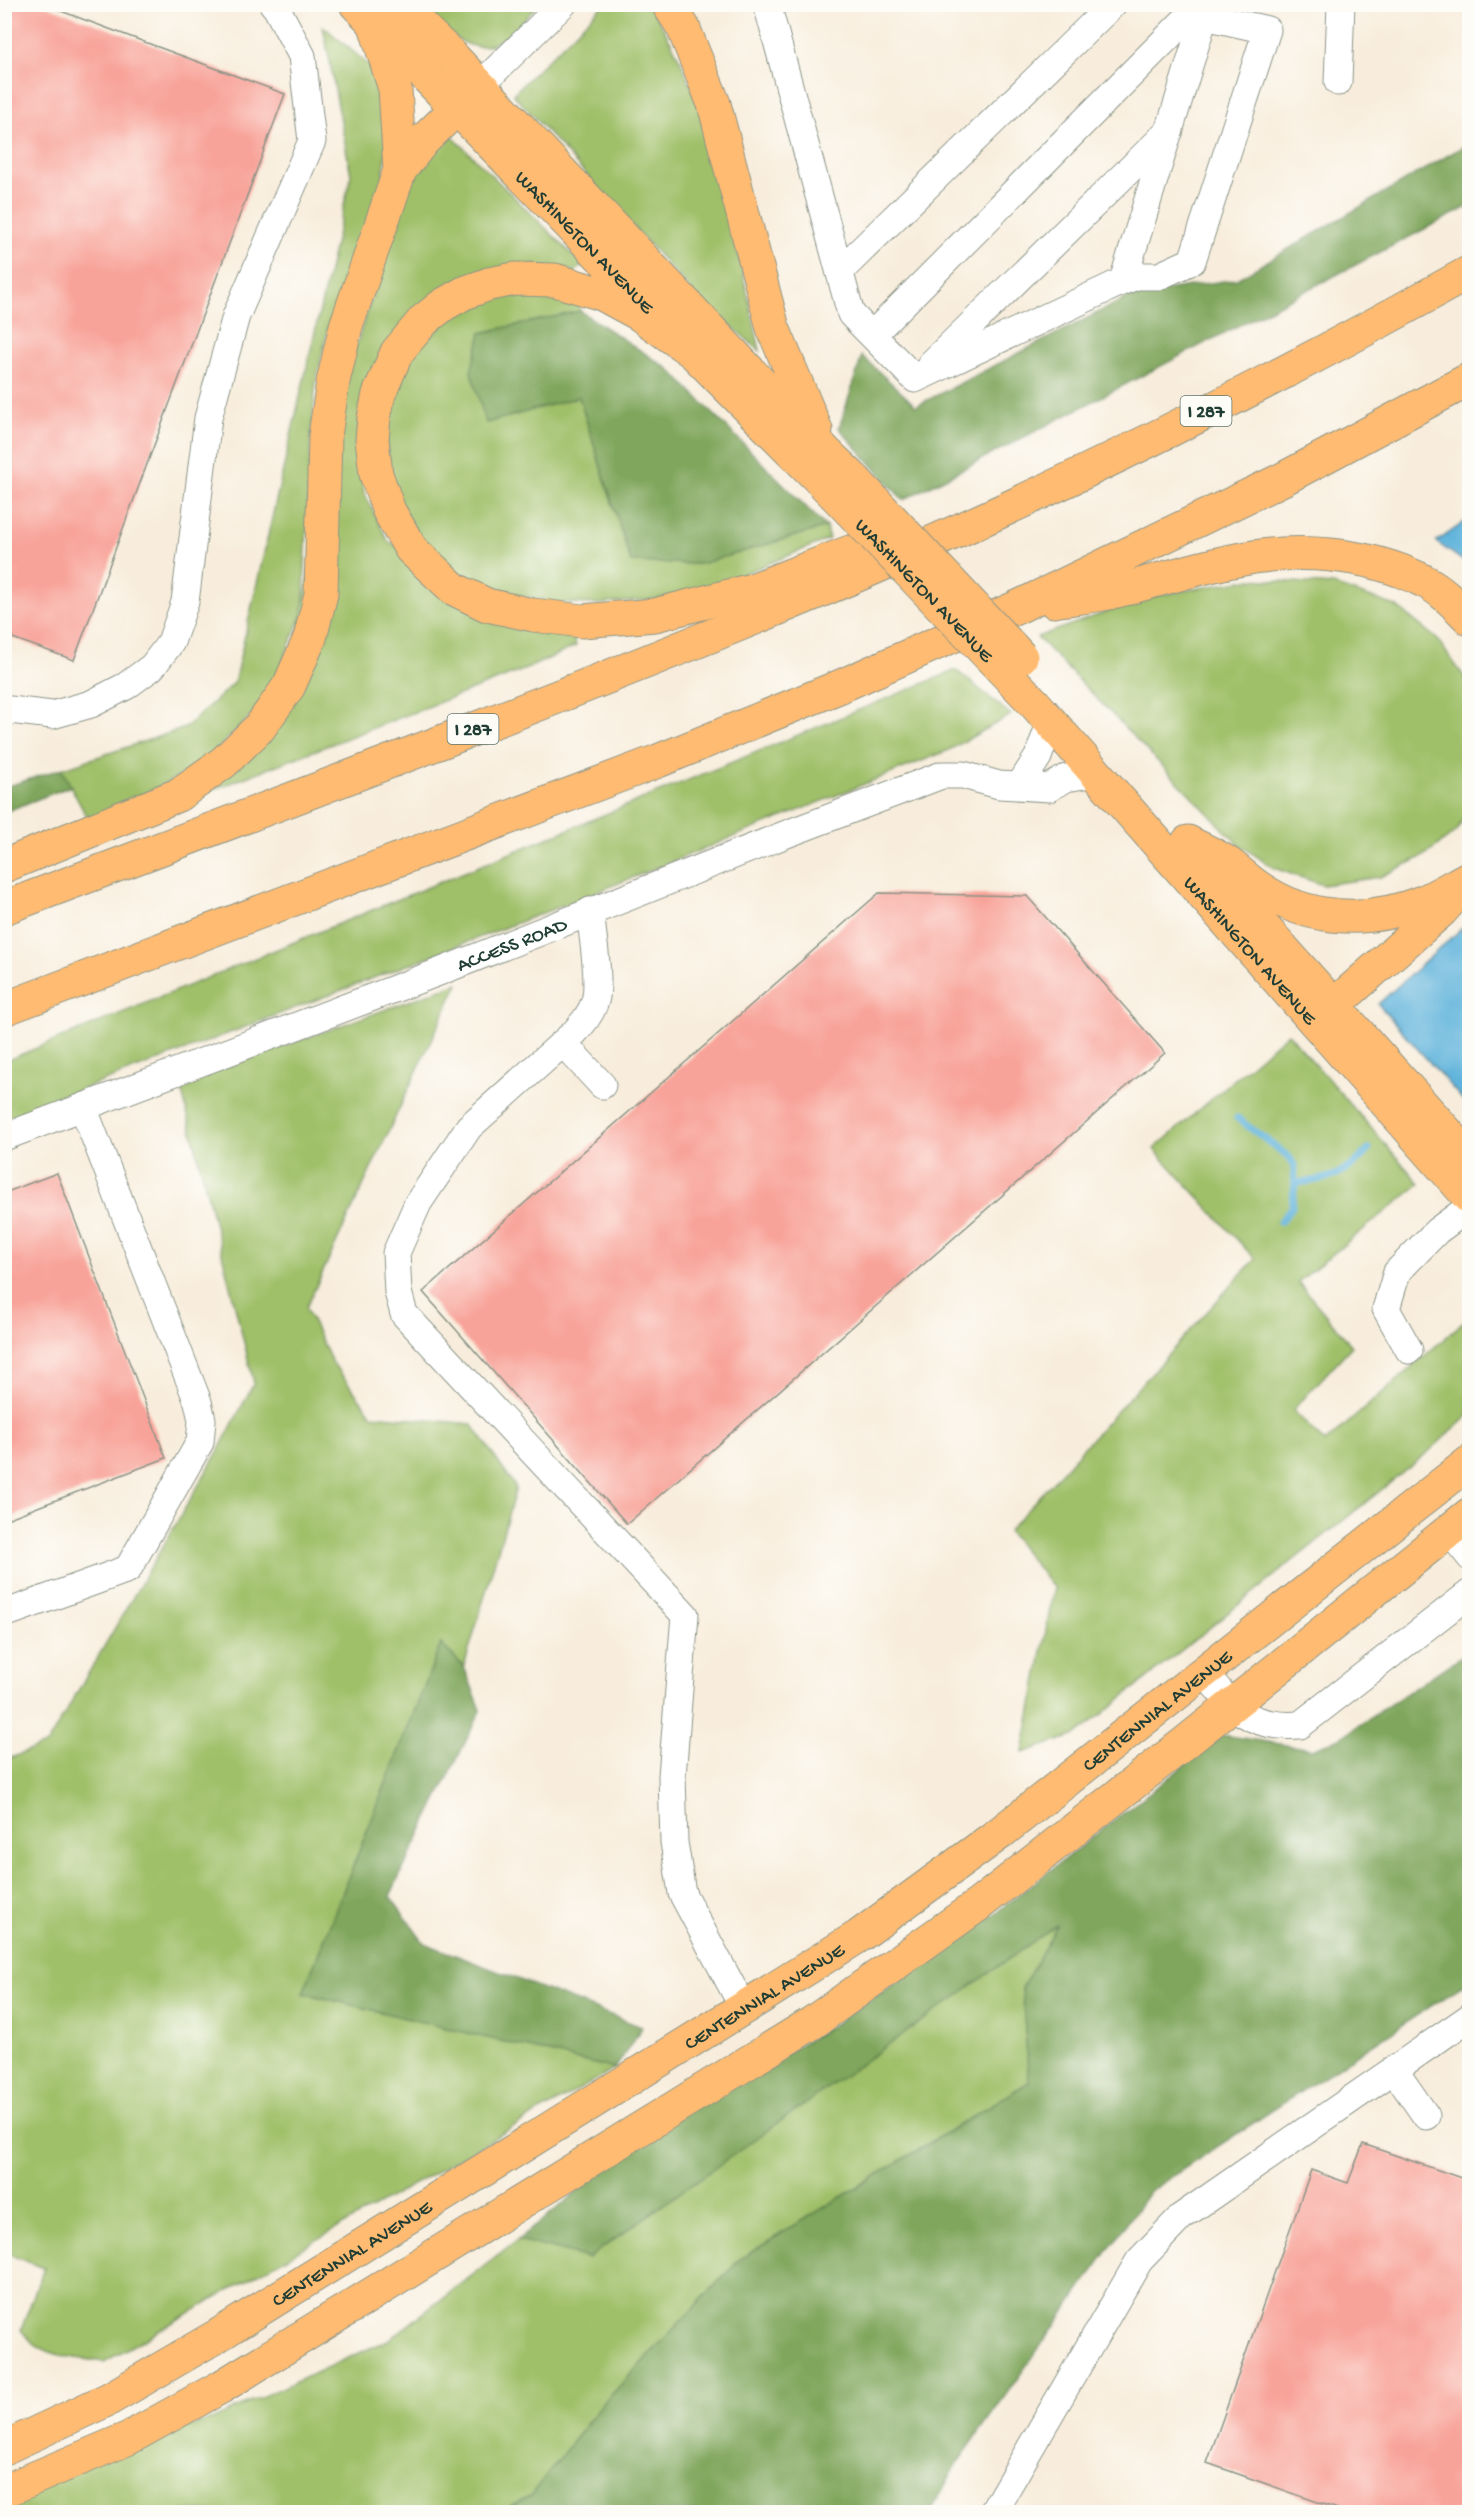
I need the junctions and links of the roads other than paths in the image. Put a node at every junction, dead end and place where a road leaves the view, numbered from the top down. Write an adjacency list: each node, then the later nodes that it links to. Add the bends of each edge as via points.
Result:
1 (273, 4): 25 (street, via 302,56 312,141 236,316 208,418 185,602 171,642 152,667 91,704 52,715)
2 (563, 4): 10 (street)
3 (668, 4): 20 (main road, via 683,27 714,104 773,328)
4 (767, 4): 13 (street)
5 (1113, 4): 13 (street)
6 (1341, 4): 9 (street)
7 (376, 10): 10 (main road, WASHINGTON AVENUE); 12 (main road, via 394,88)
8 (1207, 10): 11 (street); 15 (street, via 1267,30 1192,261 1159,276 1137,276); 16 (street, via 1192,13)
9 (1338, 82)
10 (469, 97): 12 (main road, via 423,141); 17 (main road, WASHINGTON AVENUE); 20 (main road, WASHINGTON AVENUE)
11 (1170, 130): 15 (street); 18 (street)
12 (400, 170): 30 (main road, via 346,326 333,382 325,436 321,594 310,638 289,686 260,727 224,762 178,795)
13 (840, 271): 16 (street, via 851,314)
14 (1470, 272): 22 (main road, I 287, via 1164,433)
15 (1123, 281): 18 (street)
16 (872, 335): 18 (street)
17 (694, 353): 21 (main road, WASHINGTON AVENUE); 22 (main road, via 639,314 602,294 555,280 515,279 489,284 443,305 424,320 397,352 379,394 374,418 376,474 389,511 411,549 454,589 487,605 582,621 655,615 752,590 850,552)
18 (915, 379)
19 (1470, 379): 23 (main road, via 1283,479)
20 (825, 451): 21 (main road, WASHINGTON AVENUE)
21 (845, 487): 26 (main road, WASHINGTON AVENUE, bridge)
22 (937, 540): 32 (main road, I 287, via 785,606 451,738)
23 (1022, 605): 24 (main road, via 1111,592 1234,560 1310,554 1365,560 1426,581); 34 (main road, via 841,686 658,761)
24 (1470, 619)
25 (6, 705)
26 (1046, 705): 27 (main road, WASHINGTON AVENUE); 28 (street, via 1038,757); 29 (main road, WASHINGTON AVENUE)
27 (1096, 773): 28 (street, ACCESS ROAD, via 1066,778 1049,788); 35 (main road, WASHINGTON AVENUE)
28 (1020, 784): 33 (street, ACCESS ROAD, via 999,785 963,775 942,775)
29 (1188, 842): 31 (main road, via 1227,863 1258,888 1318,915 1346,918 1400,909); 35 (main road, WASHINGTON AVENUE)
30 (4, 866)
31 (1470, 877): 35 (main road, via 1442,910)
32 (4, 908)
33 (590, 911): 36 (street, via 596,998 583,1022); 38 (street, ACCESS ROAD)
34 (4, 1009)
35 (1324, 1013): 40 (main road, WASHINGTON AVENUE); 41 (main road, WASHINGTON AVENUE)
36 (563, 1043): 37 (street); 50 (street, via 469,1127 455,1146 418,1203 396,1253 398,1292 404,1314 685,1615 672,1776 674,1842 682,1893)
37 (602, 1085)
38 (83, 1107): 39 (street, ACCESS ROAD); 47 (street, via 198,1402 202,1420 200,1442 128,1569)
39 (4, 1137)
40 (1470, 1158)
41 (1469, 1205): 42 (street, via 1397,1272 1386,1309)
42 (1409, 1350)
43 (1470, 1462): 48 (main road, CENTENNIAL AVENUE)
44 (1459, 1522): 45 (street); 49 (main road)
45 (1470, 1557)
46 (1470, 1593): 49 (street, via 1300,1725 1261,1723)
47 (4, 1614)
48 (1204, 1672): 49 (street); 50 (main road, CENTENNIAL AVENUE, via 1000,1833 859,1936)
49 (1231, 1706): 55 (main road, via 978,1905 812,2023 221,2386 129,2438)
50 (744, 2009): 54 (main road, CENTENNIAL AVENUE, via 217,2336 109,2399)
51 (1470, 2017): 52 (street)
52 (1394, 2070): 53 (street); 56 (street, via 1164,2232 1139,2261)
53 (1426, 2115)
54 (4, 2448)
55 (4, 2491)
56 (1000, 2511)

